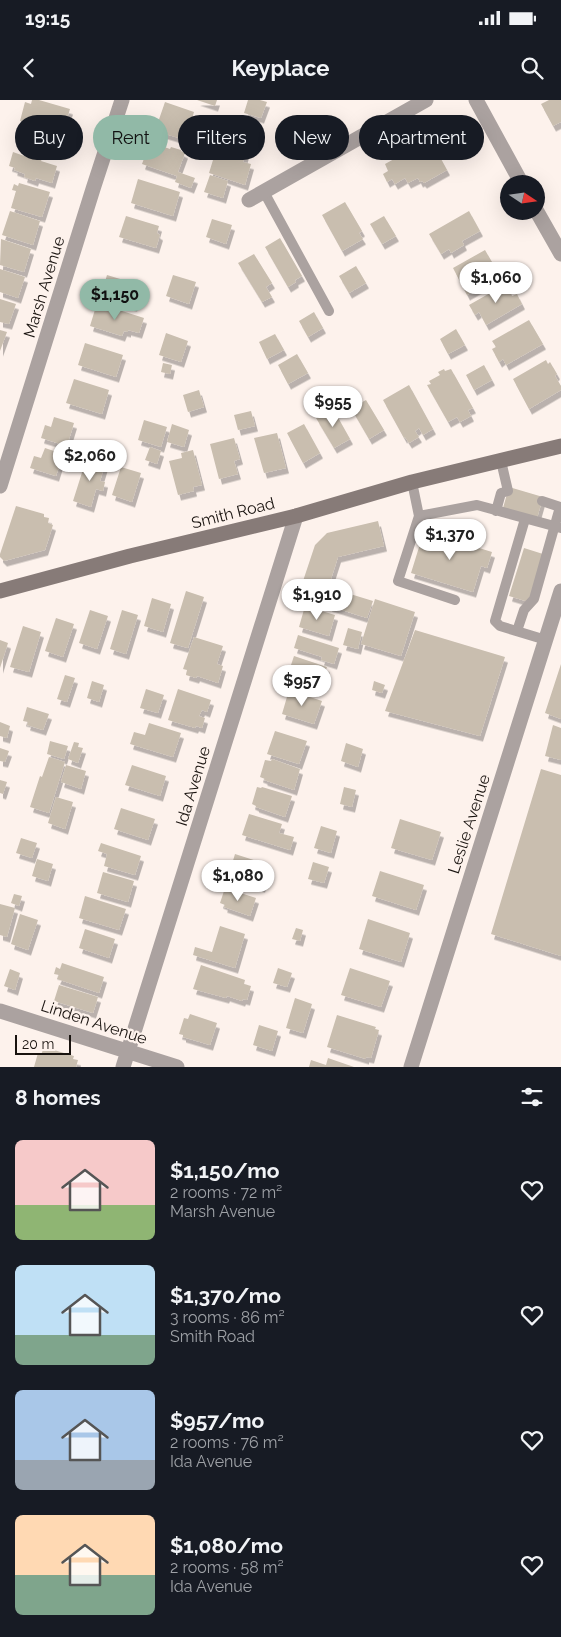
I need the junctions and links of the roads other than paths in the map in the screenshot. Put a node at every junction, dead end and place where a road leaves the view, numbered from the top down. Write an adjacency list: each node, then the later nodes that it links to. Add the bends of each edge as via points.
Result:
1 (122, 100): 13 (street, Marsh Avenue)
2 (426, 100): 5 (street)
3 (476, 100): 4 (street)
4 (517, 175)
5 (264, 192): 6 (street); 9 (lane)
6 (249, 200)
7 (542, 220): 8 (street)
8 (561, 254)
9 (329, 311)
10 (561, 446): 11 (main road, Smith Road)
11 (501, 461): 12 (main road, Smith Road); 15 (lane, via 508,491 501,493)
12 (412, 482): 16 (main road, Smith Road); 17 (lane)
13 (0, 486)
14 (542, 501): 19 (lane, via 560,507)
15 (496, 511): 17 (lane, via 477,505); 18 (lane)
16 (296, 516): 20 (main road, Smith Road); 26 (street, Ida Avenue)
17 (419, 516): 22 (lane, via 398,581)
18 (525, 519): 19 (lane); 23 (lane, via 495,621)
19 (558, 527): 23 (lane, via 534,599 524,610)
20 (0, 591)
21 (561, 591): 24 (street, Leslie Avenue)
22 (455, 600)
23 (516, 631): 24 (lane)
24 (546, 640): 29 (street, Leslie Avenue)
25 (0, 1011): 26 (street, Linden Avenue)
26 (128, 1052): 27 (street, Ida Avenue); 28 (street, Linden Avenue)
27 (123, 1067)
28 (177, 1067)
29 (411, 1067)

